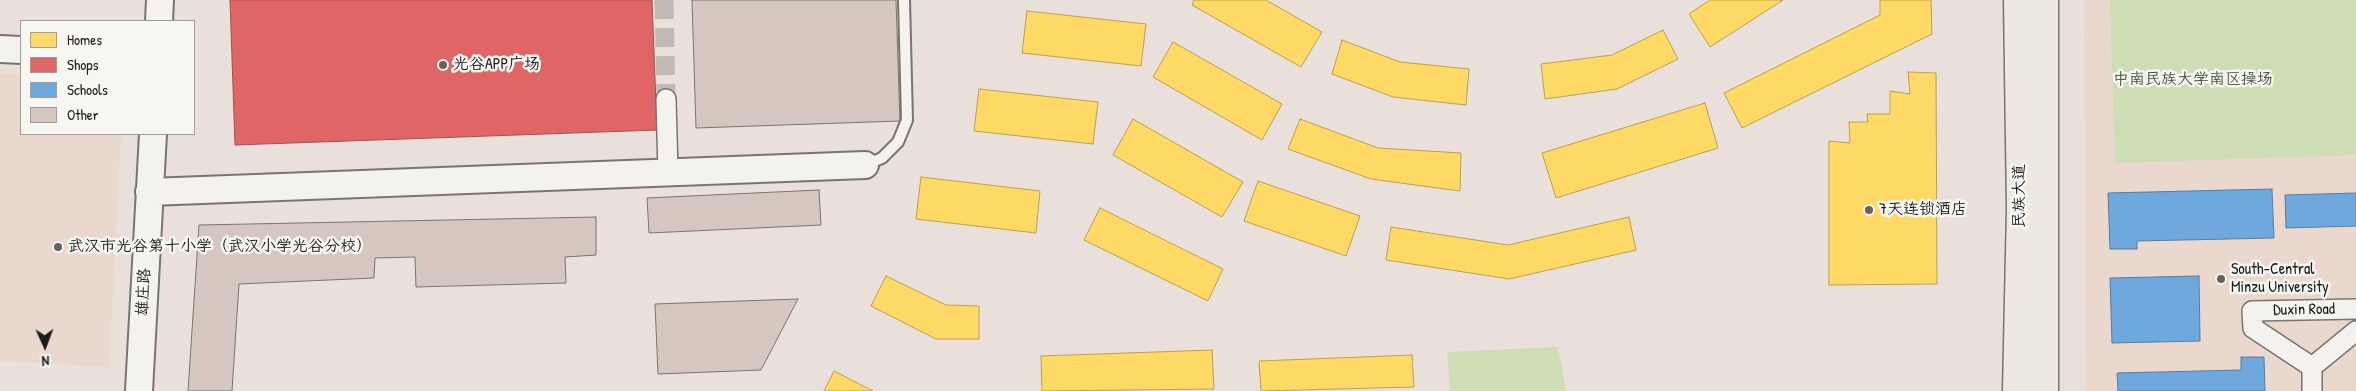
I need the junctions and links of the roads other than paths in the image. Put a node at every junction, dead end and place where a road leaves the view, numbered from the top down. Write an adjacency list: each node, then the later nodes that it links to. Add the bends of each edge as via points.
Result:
1 (160, 0): 5 (street)
2 (904, 0): 10 (lane, via 907,120 898,142 882,158)
3 (2018, 0): 17 (main road, 民族大道, via 2020,208)
4 (2044, 0): 18 (main road, 民族大道)
5 (159, 20)
6 (0, 49): 7 (street)
7 (20, 50)
8 (666, 99): 11 (street)
9 (153, 135): 12 (street, 雄庄路)
10 (865, 165): 11 (street)
11 (668, 172): 12 (street)
12 (150, 192): 16 (street, 雄庄路)
13 (2356, 309): 15 (street, Duxin Road, via 2252,311 2253,328)
14 (2356, 331): 15 (street)
15 (2312, 367): 19 (street)
16 (139, 391)
17 (2017, 391)
18 (2044, 391)
19 (2312, 391)

